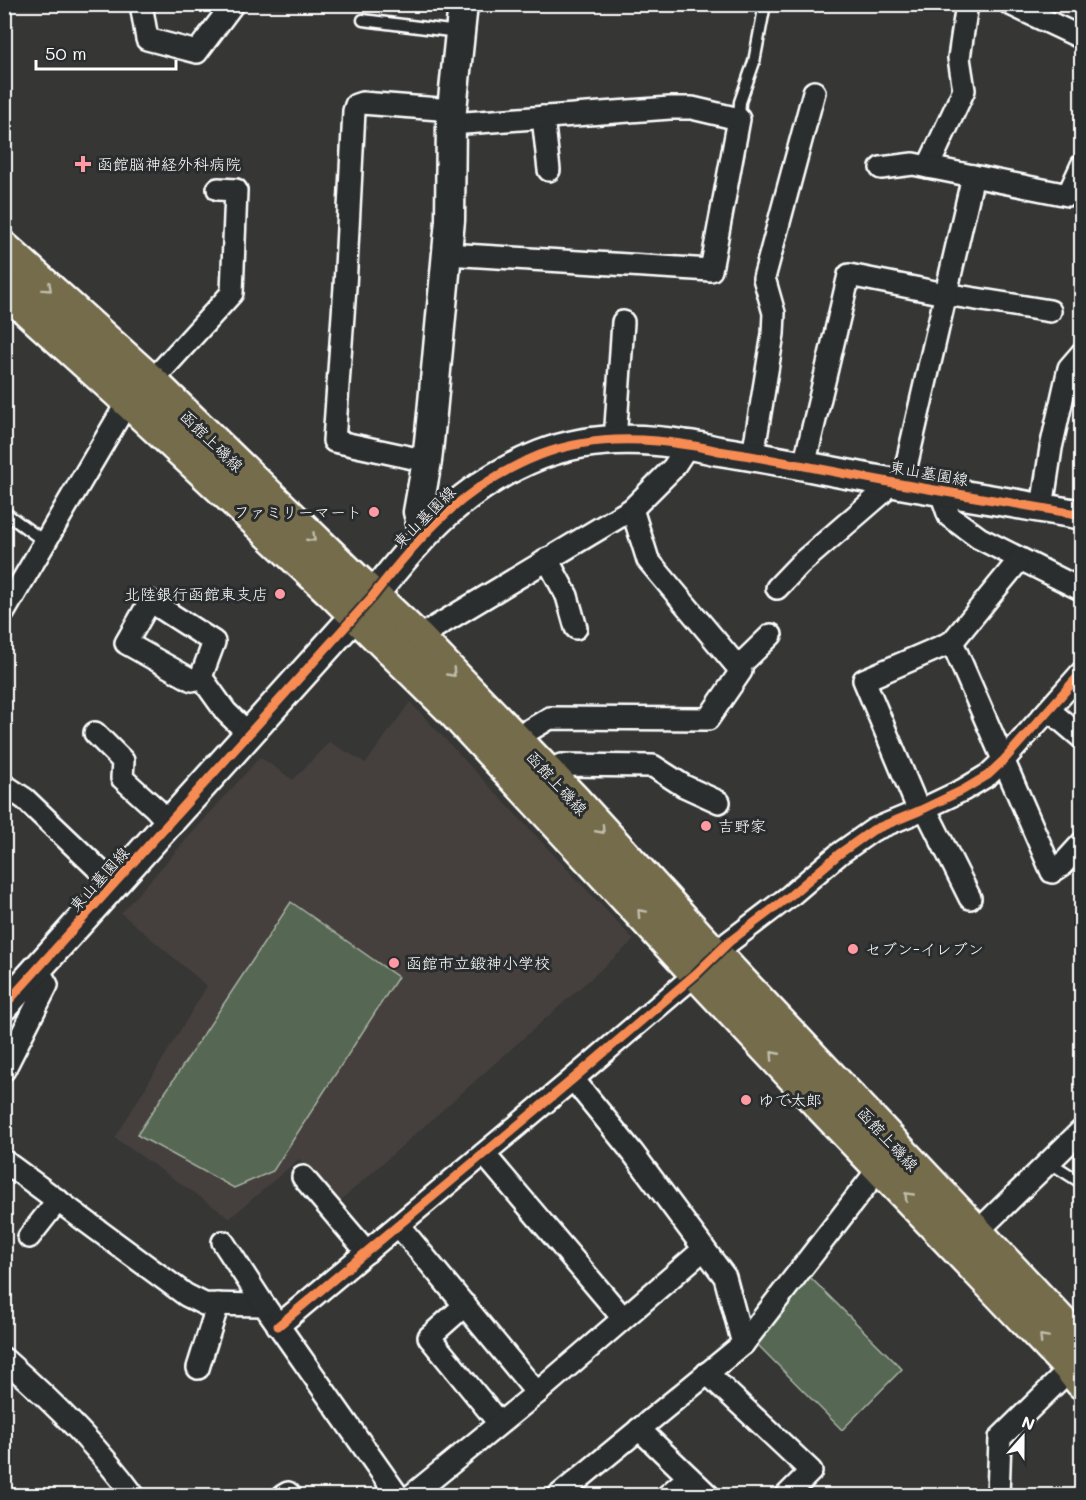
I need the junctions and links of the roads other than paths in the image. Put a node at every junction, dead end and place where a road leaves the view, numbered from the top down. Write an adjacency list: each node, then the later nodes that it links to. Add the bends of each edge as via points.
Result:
1 (141, 4): 2 (street, via 147,39 197,52)
2 (233, 4)
3 (765, 4): 12 (lane)
4 (967, 4): 14 (street, via 959,58 964,90)
5 (1010, 4): 8 (street)
6 (462, 18): 7 (lane); 10 (street)
7 (363, 20)
8 (1082, 38)
9 (813, 92): 29 (street, via 764,278 774,313 773,334)
10 (451, 117): 11 (street); 20 (street); 30 (street, via 362,103 354,111 334,441)
11 (543, 117): 12 (street, via 692,108); 16 (street)
12 (739, 119): 20 (street, via 711,270)
13 (1082, 165): 17 (street, via 1068,195)
14 (928, 166): 15 (street); 17 (street)
15 (881, 168)
16 (549, 170)
17 (973, 176): 22 (street)
18 (218, 189): 26 (street, via 236,190 232,292)
19 (4, 249): 26 (main road, 函館上磯線, one-way to 26)
20 (447, 254): 30 (street)
21 (4, 288): 26 (main road, 函館上磯線)
22 (945, 294): 23 (street); 31 (street, via 849,275); 32 (street)
23 (1050, 311)
24 (623, 322): 27 (street)
25 (1082, 353): 34 (street, via 1069,368)
26 (140, 391): 39 (street); 44 (main road, 函館上磯線)
27 (615, 441): 28 (street, 東山墓園線); 38 (street, 東山墓園線, via 558,449 516,465 474,489)
28 (688, 445): 29 (street, 東山墓園線); 35 (street, via 673,468)
29 (753, 456): 31 (street, 東山墓園線)
30 (427, 461): 38 (street, via 418,512)
31 (804, 466): 32 (street, 東山墓園線)
32 (896, 483): 33 (street, 東山墓園線); 42 (street)
33 (940, 490): 34 (street, 東山墓園線); 40 (street, via 950,516 979,538)
34 (1042, 508): 37 (street, 東山墓園線)
35 (632, 509): 41 (street); 50 (street, via 648,560)
36 (4, 512): 39 (lane)
37 (1082, 515)
38 (424, 534): 44 (street, 東山墓園線)
39 (45, 542): 45 (street)
40 (1020, 559): 43 (street); 49 (street)
41 (547, 560): 46 (street, via 567,597); 48 (street)
42 (777, 588)
43 (1082, 590)
44 (364, 606): 48 (main road, 函館上磯線); 55 (street, 東山墓園線); 67 (main road, 函館上磯線, one-way to 44, via 452,710)
45 (4, 612)
46 (576, 628)
47 (771, 636): 50 (street)
48 (417, 638): 57 (main road, 函館上磯線, one-way to 57)
49 (952, 642): 58 (street); 62 (street, via 864,681)
50 (738, 667): 57 (street, via 741,671 708,719 550,718)
51 (1082, 672): 53 (street)
52 (201, 677): 55 (street, via 226,712)
53 (1049, 710): 56 (street); 58 (street)
54 (95, 733): 63 (street, via 123,761 122,778)
55 (249, 734): 63 (street, 東山墓園線)
56 (1082, 738)
57 (517, 740): 59 (main road, 函館上磯線)
58 (1004, 760): 62 (street, via 963,790); 64 (street, via 1052,872)
59 (549, 774): 61 (street, via 561,765 653,766); 67 (main road, 函館上磯線, one-way to 67)
60 (4, 785): 65 (street)
61 (719, 802)
62 (922, 809): 66 (street); 67 (street, via 873,830 839,854)
63 (169, 823): 65 (street, 東山墓園線)
64 (1082, 843)
65 (114, 884): 68 (street, 東山墓園線)
66 (970, 898)
67 (706, 964): 71 (street); 76 (main road, 函館上磯線, one-way to 67); 81 (main road, 函館上磯線)
68 (38, 970): 69 (street, 東山墓園線); 70 (street, via 47,985)
69 (4, 1006)
70 (4, 1070)
71 (573, 1079): 73 (street); 84 (street)
72 (1082, 1130): 75 (street)
73 (484, 1154): 80 (street); 89 (street)
74 (4, 1161): 79 (street)
75 (1049, 1162): 78 (lane); 81 (street)
76 (880, 1167): 91 (street); 93 (main road, 函館上磯線, one-way to 76)
77 (303, 1177): 85 (street)
78 (1082, 1183)
79 (58, 1200): 82 (street); 86 (street, via 186,1295 204,1304)
80 (399, 1226): 85 (street); 88 (street)
81 (976, 1233): 93 (main road, 函館上磯線)
82 (29, 1237)
83 (222, 1242): 87 (street)
84 (704, 1249): 89 (street); 91 (street, via 725,1277)
85 (367, 1252): 90 (street)
86 (218, 1304): 87 (street); 94 (street)
87 (264, 1305): 90 (street)
88 (465, 1305): 96 (street); 97 (street, via 429,1336)
89 (623, 1318): 96 (street)
90 (279, 1326): 103 (street)
91 (742, 1344): 95 (street)
92 (4, 1359): 100 (street, via 46,1396 117,1472)
93 (1078, 1364): 109 (street, via 1000,1438)
94 (198, 1368)
95 (707, 1373): 98 (street); 108 (street, via 810,1471)
96 (537, 1393): 97 (street)
97 (499, 1423): 104 (street)
98 (639, 1429): 99 (street); 105 (street)
99 (689, 1477): 106 (street); 107 (street)
100 (134, 1496)
101 (283, 1496): 102 (street)
102 (291, 1496)
103 (398, 1496)
104 (411, 1496)
105 (558, 1496)
106 (667, 1496)
107 (709, 1496)
108 (786, 1496)
109 (998, 1496)

